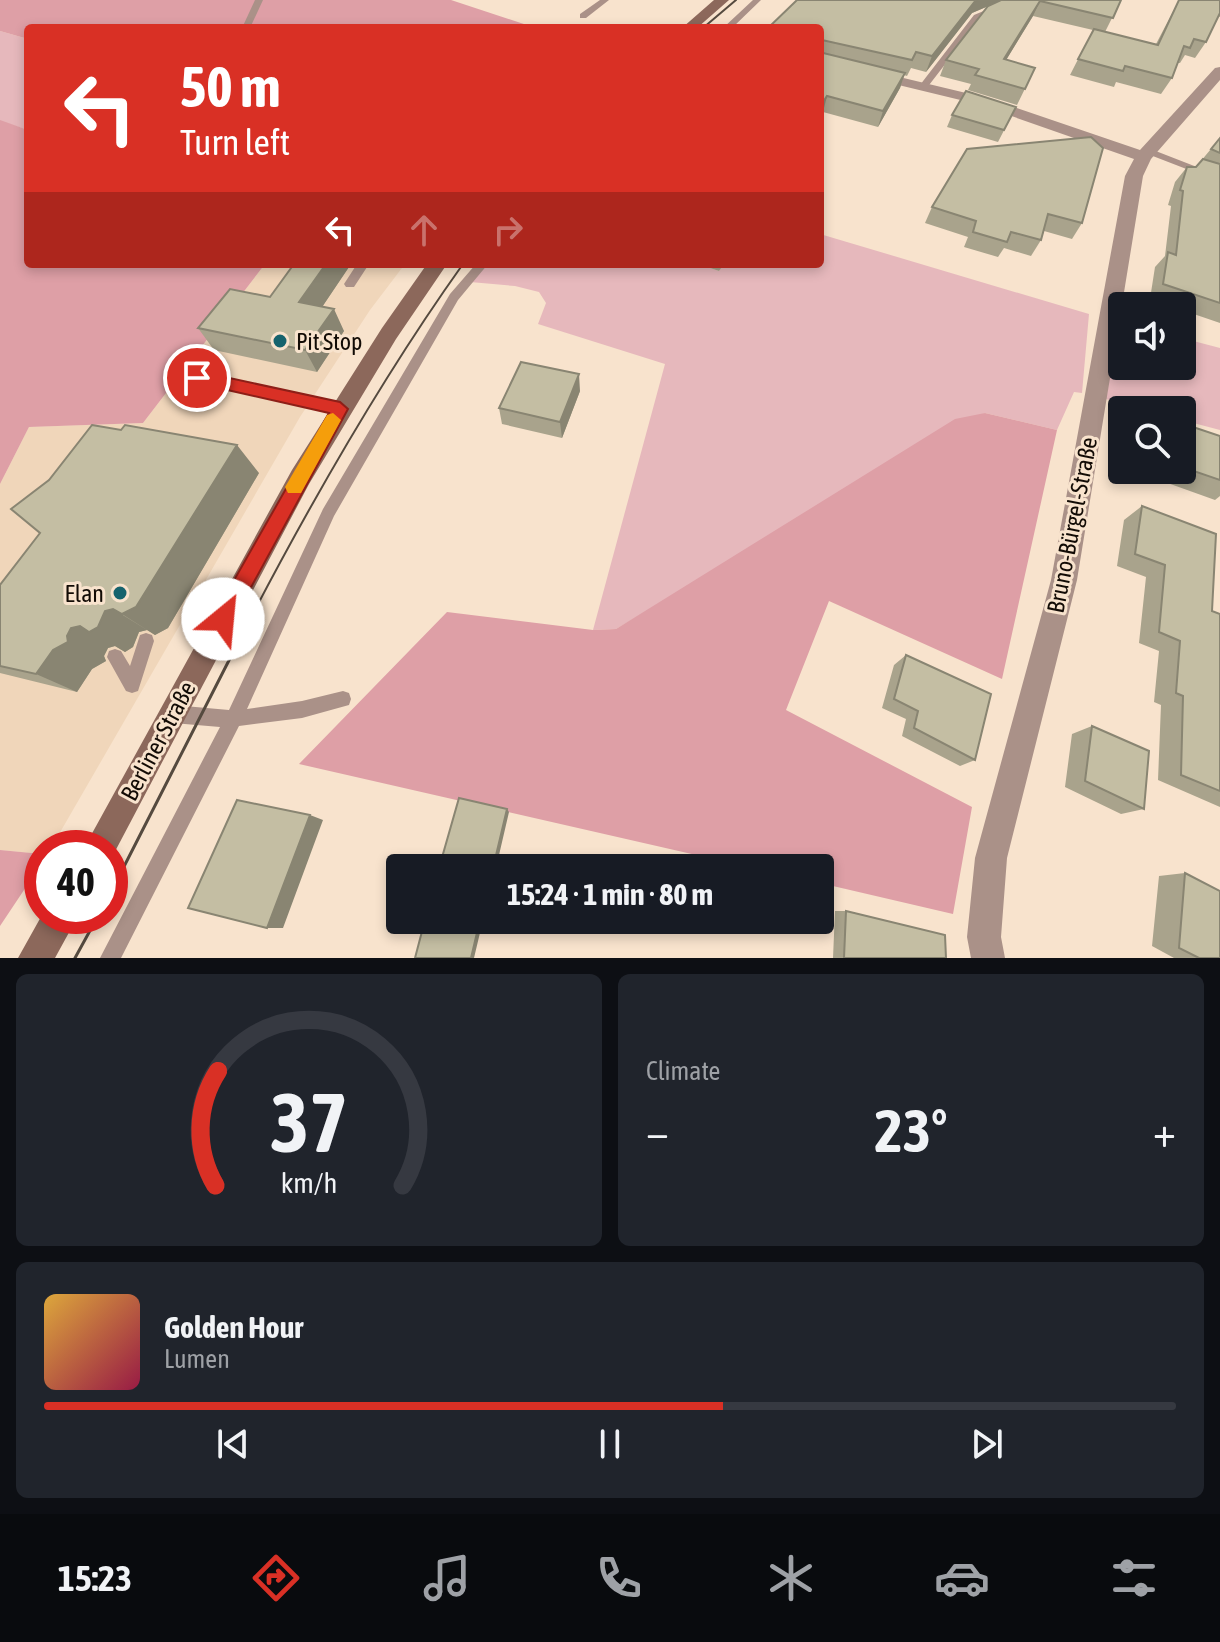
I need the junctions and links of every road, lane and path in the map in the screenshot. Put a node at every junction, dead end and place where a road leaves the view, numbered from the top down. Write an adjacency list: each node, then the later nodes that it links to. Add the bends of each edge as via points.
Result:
1 (259, 0): 7 (lane)
2 (605, 0): 6 (lane)
3 (722, 0): 8 (street)
4 (757, 0): 9 (lane)
5 (1016, 0): 12 (lane, via 977,17)
6 (583, 16)
7 (248, 24)
8 (694, 24)
9 (731, 24)
10 (824, 63): 12 (street)
11 (1220, 71): 13 (street, Bruno-Bürgel-Straße)
12 (923, 87): 13 (street)
13 (1146, 154): 14 (lane); 30 (street, Bruno-Bürgel-Straße, via 1134,176 1064,580 991,858 984,937)
14 (1220, 179)
15 (360, 268): 18 (lane)
16 (434, 268): 20 (street, Berliner Straße)
17 (479, 268): 25 (lane, via 454,297 328,513)
18 (350, 284)
19 (197, 378): 20 (lane)
20 (340, 409): 24 (street, Berliner Straße)
21 (146, 641): 22 (lane, via 132,685)
22 (115, 657)
23 (343, 699): 25 (lane)
24 (173, 714): 25 (lane, via 200,720); 26 (street, Berliner Straße)
25 (234, 718): 29 (lane)
26 (110, 830)
27 (50, 934): 28 (street)
28 (35, 958)
29 (110, 958)
30 (988, 958)

